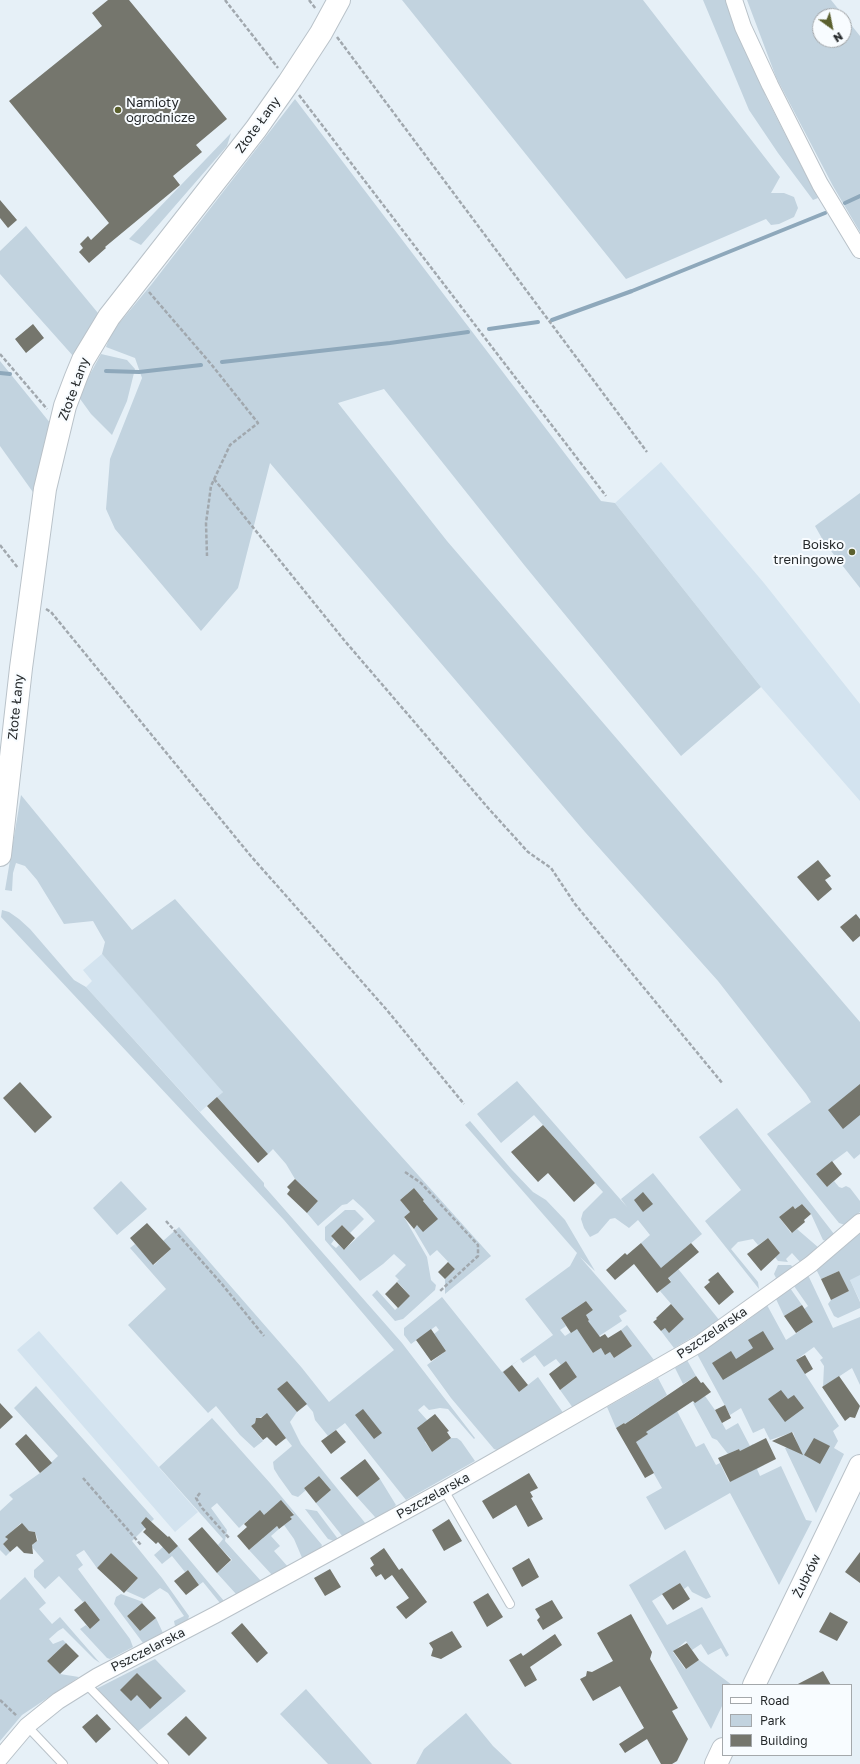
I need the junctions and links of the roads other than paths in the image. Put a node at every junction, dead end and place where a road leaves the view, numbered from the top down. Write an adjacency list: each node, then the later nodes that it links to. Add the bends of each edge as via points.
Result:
1 (339, 0): 4 (street, Złote Łany, via 289,82 256,129 109,317 83,360 71,389 45,489)
2 (734, 0): 3 (street, via 743,27 770,85 820,184)
3 (860, 250)
4 (0, 855)
5 (860, 1222): 7 (street, Pszczelarska, via 811,1264 701,1343)
6 (860, 1466): 10 (street, Żubrów)
7 (444, 1490): 8 (lane); 9 (street, Pszczelarska)
8 (510, 1604)
9 (86, 1684): 11 (street, Pszczelarska, via 58,1701); 15 (lane)
10 (754, 1684)
11 (27, 1726): 13 (street, Pszczelarska); 14 (lane)
12 (722, 1752): 16 (street)
13 (0, 1758)
14 (63, 1764)
15 (164, 1764)
16 (716, 1764)

